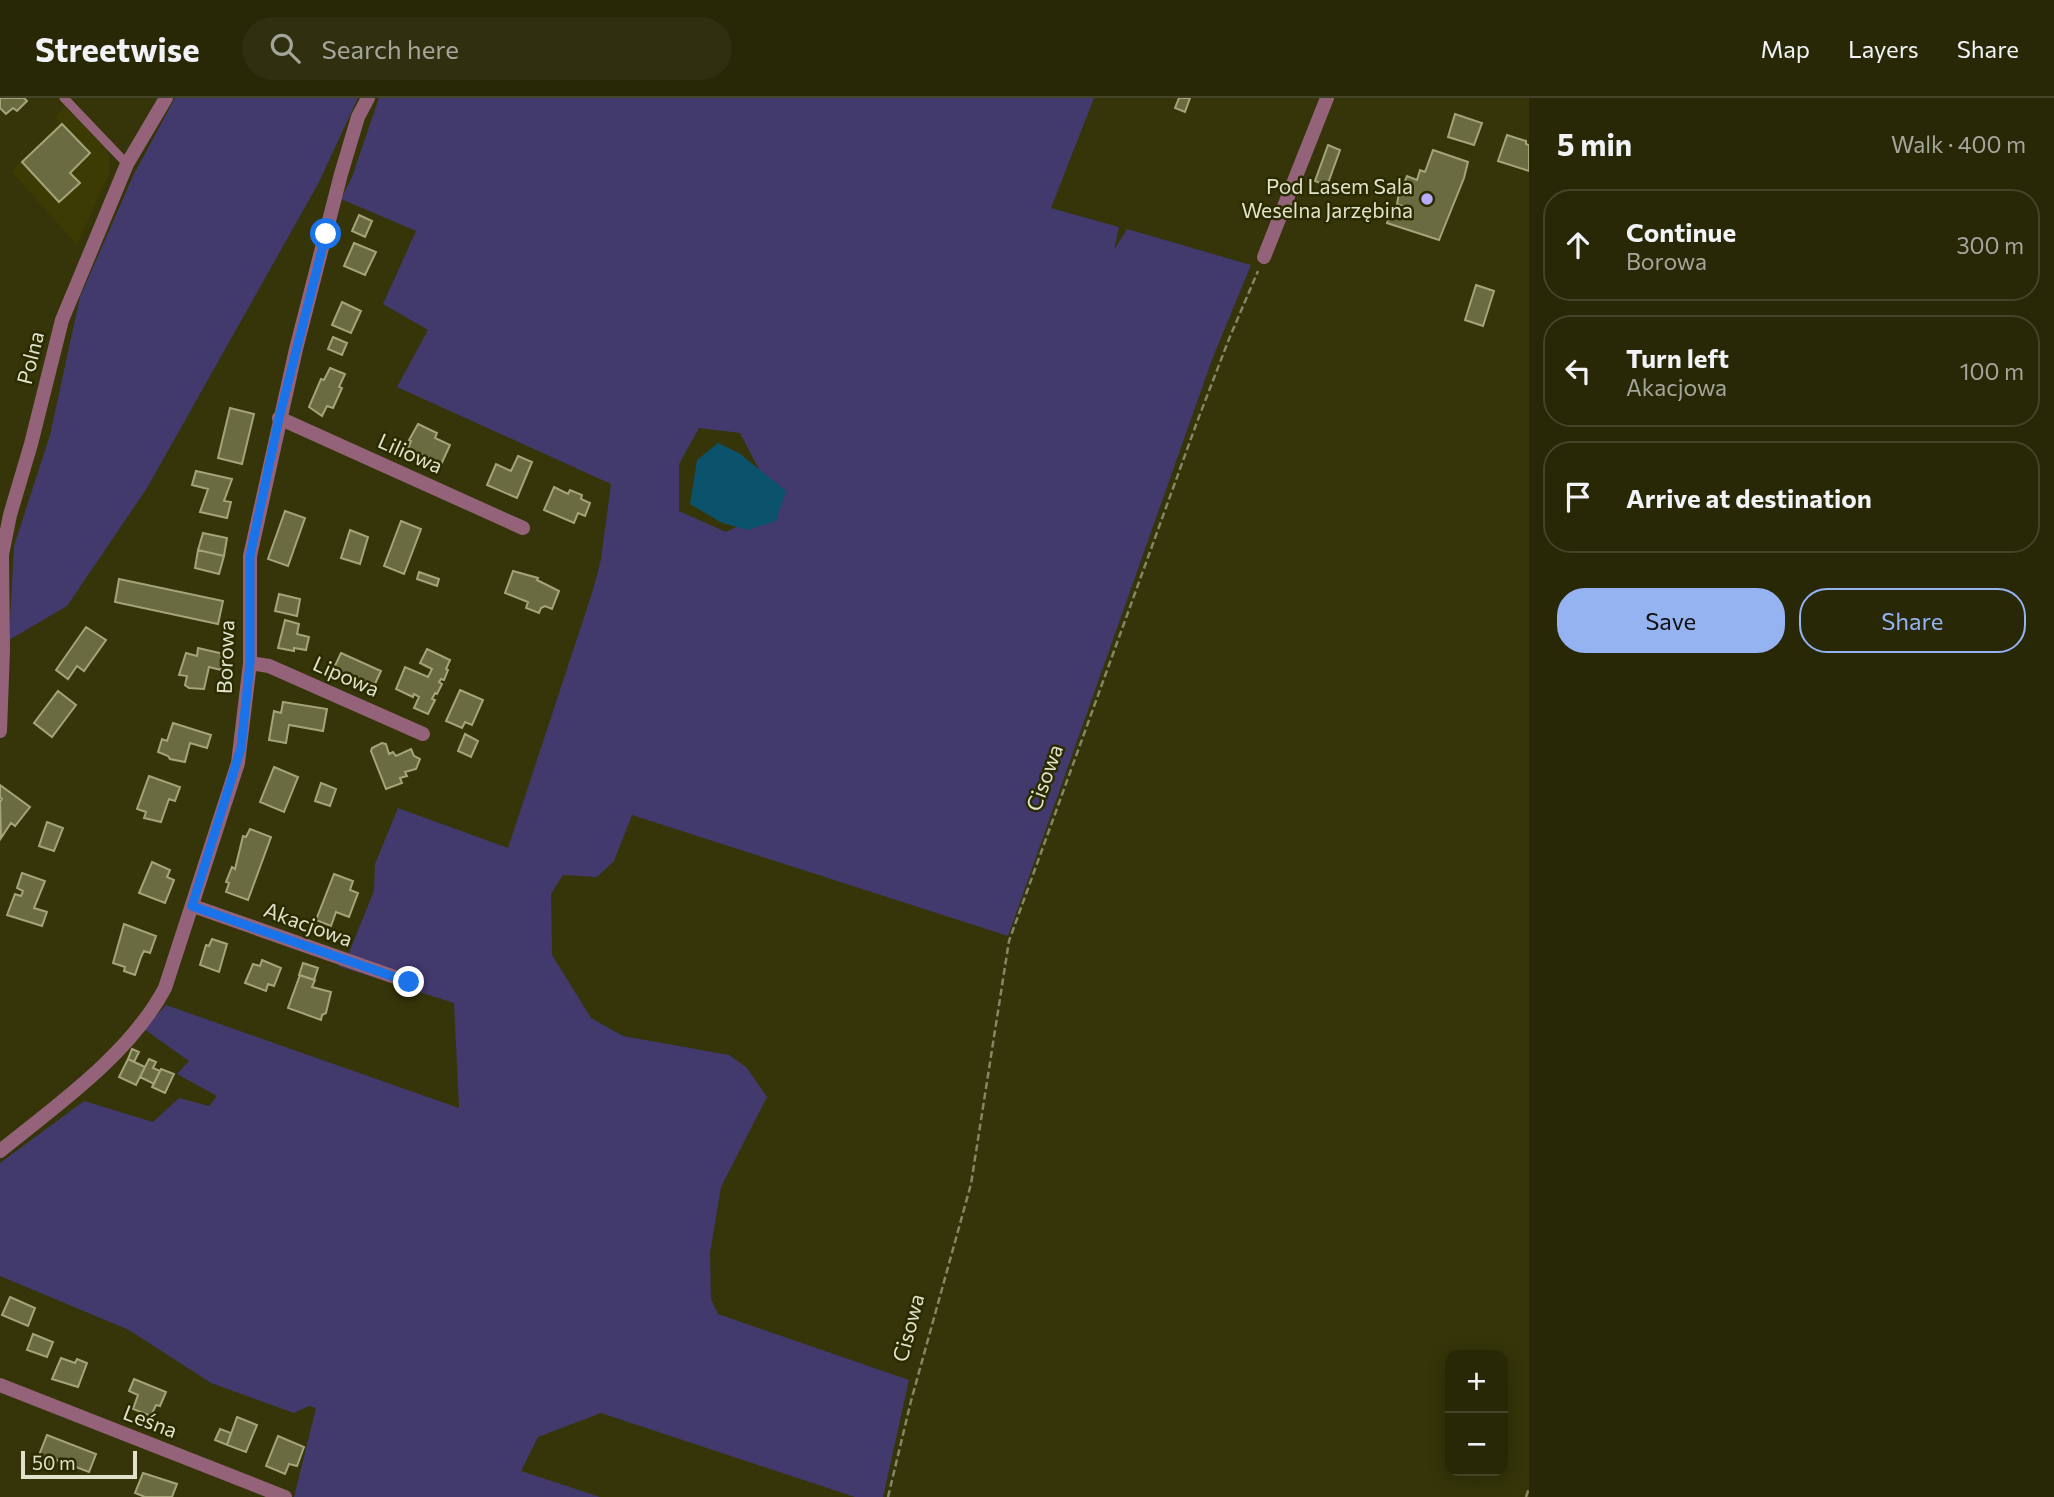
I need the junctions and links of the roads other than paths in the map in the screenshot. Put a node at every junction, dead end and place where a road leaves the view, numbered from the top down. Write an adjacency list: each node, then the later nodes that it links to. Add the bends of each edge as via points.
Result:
1 (64, 98): 5 (lane)
2 (166, 98): 5 (street, Polna)
3 (368, 98): 7 (street, Borowa, via 341,174)
4 (1328, 98): 6 (street)
5 (127, 164): 9 (street, Polna, via 62,320 10,515 2,555)
6 (1265, 257)
7 (279, 418): 8 (street, Liliowa); 10 (street, Borowa, via 250,556)
8 (523, 528)
9 (1, 624): 11 (street, Polna)
10 (250, 663): 12 (street, Lipowa, via 269,666); 13 (street, Borowa, via 238,763)
11 (0, 731)
12 (423, 734)
13 (192, 906): 14 (street, Akacjowa); 15 (street, Borowa, via 165,988 146,1017 96,1071)
14 (409, 982)
15 (0, 1151)
16 (0, 1385): 17 (street, Leśna)
17 (285, 1497)

